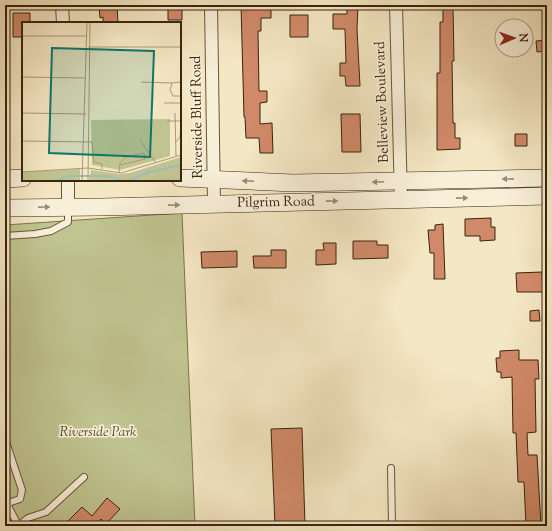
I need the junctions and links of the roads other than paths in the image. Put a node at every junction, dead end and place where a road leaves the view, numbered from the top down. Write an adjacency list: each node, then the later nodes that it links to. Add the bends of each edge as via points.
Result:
1 (62, 5): 4 (street)
2 (211, 5): 9 (street, Riverside Bluff Road)
3 (396, 5): 11 (street, Belleview Boulevard)
4 (63, 22)
5 (22, 178): 8 (street)
6 (181, 178): 9 (street, Pilgrim Road)
7 (547, 178): 11 (street, Pilgrim Road, one-way to 11)
8 (5, 179)
9 (214, 180): 11 (street, Pilgrim Road, one-way to 9, via 293,183); 14 (street, Riverside Bluff Road)
10 (68, 181): 15 (street)
11 (400, 181): 13 (street, Belleview Boulevard)
12 (547, 196): 13 (street, Pilgrim Road, one-way to 12)
13 (401, 199): 14 (street, Pilgrim Road, one-way to 13)
14 (214, 204): 15 (street, Pilgrim Road, one-way to 14)
15 (68, 207): 16 (street, Pilgrim Road, one-way to 15); 17 (lane, via 68,222 51,231)
16 (5, 208)
17 (5, 236)
18 (5, 439): 21 (lane, via 22,490 20,499)
19 (391, 468): 23 (lane)
20 (84, 477): 22 (lane, via 46,512 28,518)
21 (6, 504): 22 (lane)
22 (18, 526)
23 (392, 526)

